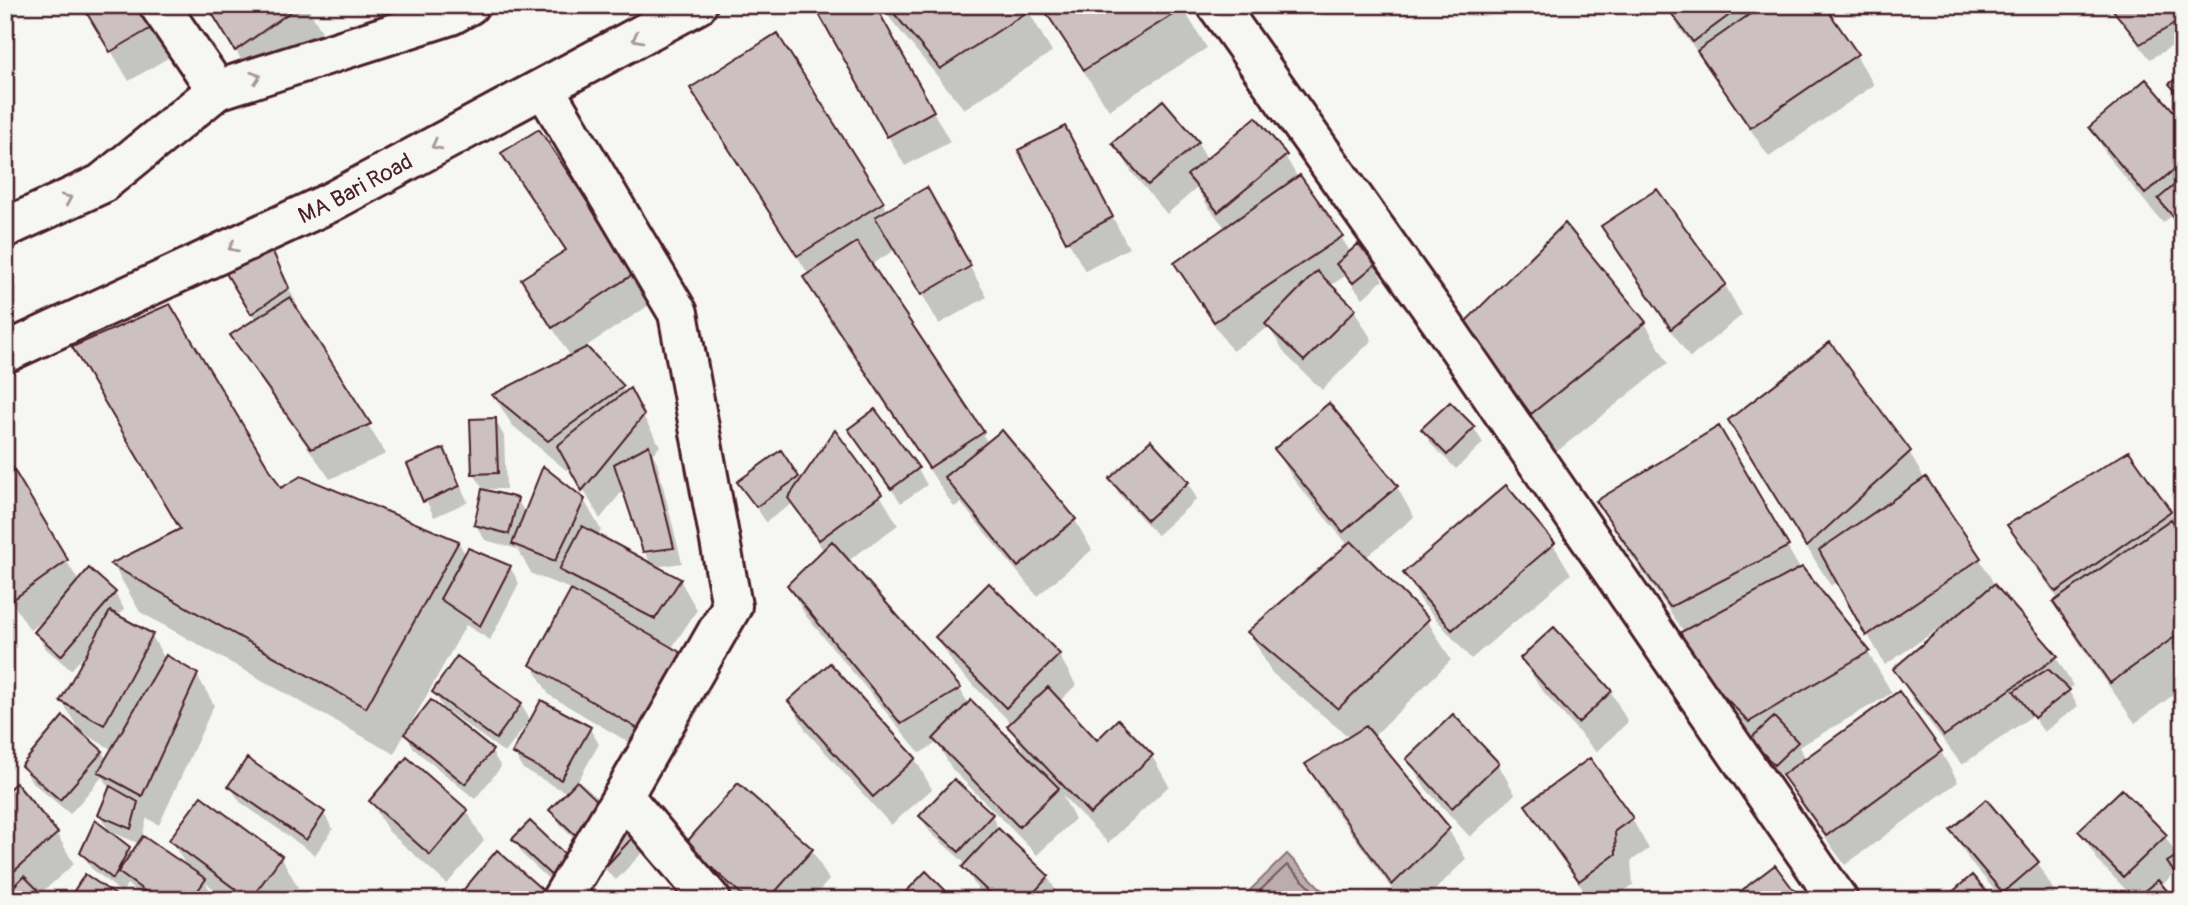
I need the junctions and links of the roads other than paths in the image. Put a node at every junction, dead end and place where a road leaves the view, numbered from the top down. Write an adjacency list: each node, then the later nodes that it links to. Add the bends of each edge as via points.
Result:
1 (159, 5): 6 (street)
2 (469, 5): 6 (street, one-way to 2, via 451,15)
3 (697, 5): 5 (street, MA Bari Road, one-way to 5)
4 (1217, 5): 12 (street, via 1442,323)
5 (544, 88): 8 (street, MA Bari Road, one-way to 8, via 329,202); 9 (street, via 678,313 732,606)
6 (217, 90): 7 (street, one-way to 6, via 101,184)
7 (5, 228)
8 (5, 353)
9 (623, 796): 10 (street); 11 (street)
10 (561, 900)
11 (711, 900)
12 (1838, 900)

